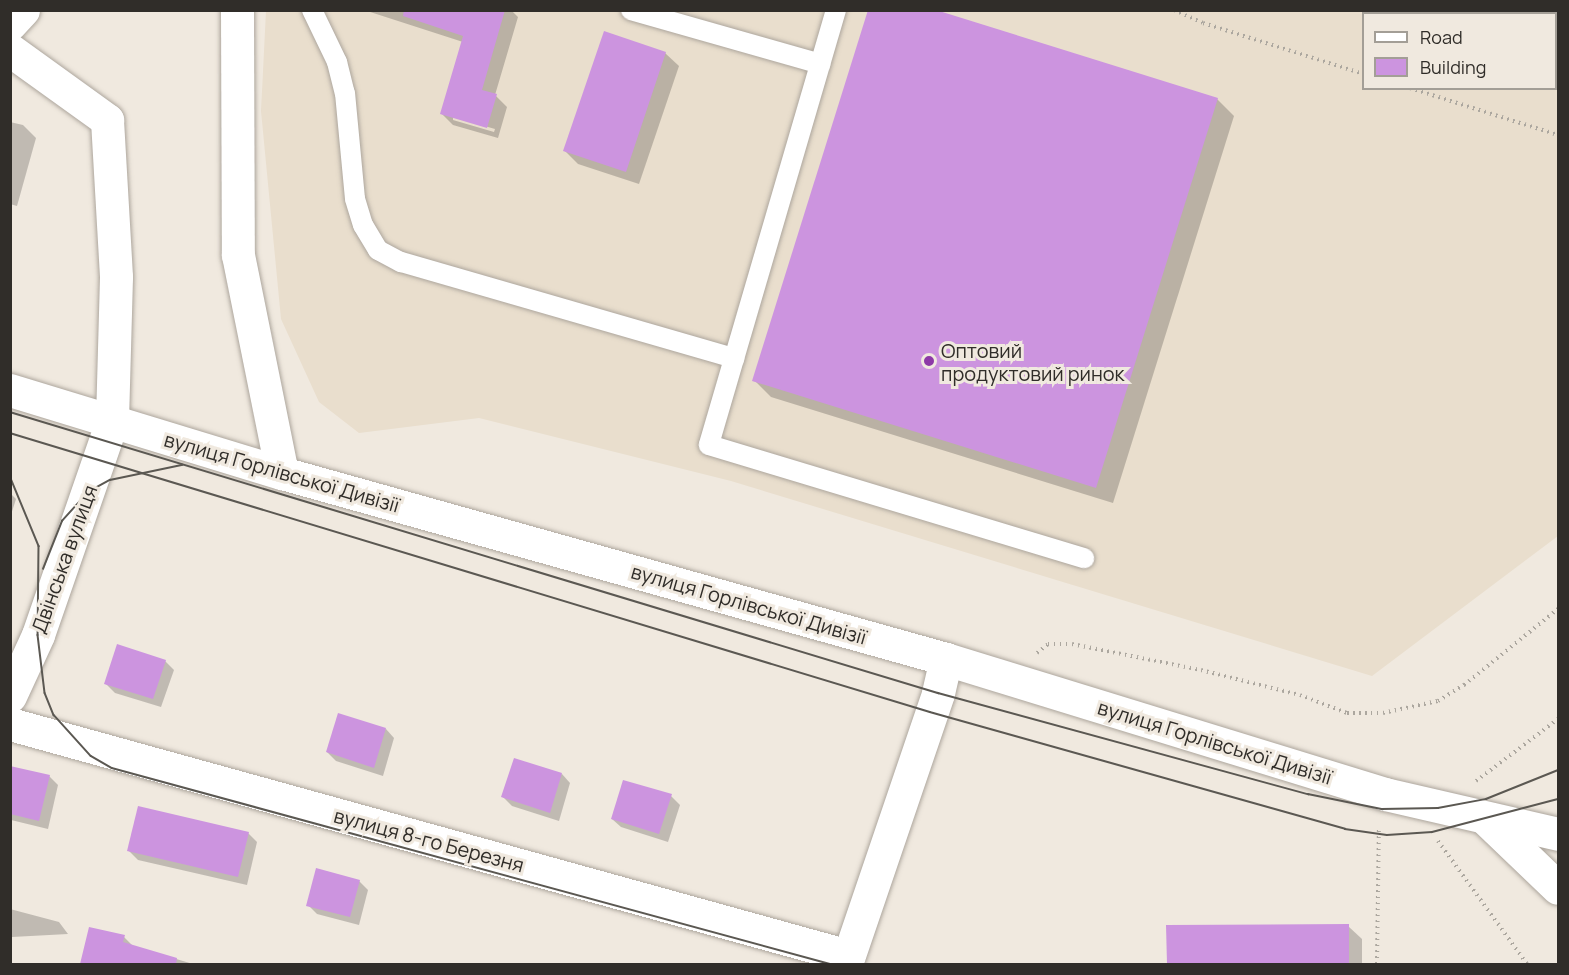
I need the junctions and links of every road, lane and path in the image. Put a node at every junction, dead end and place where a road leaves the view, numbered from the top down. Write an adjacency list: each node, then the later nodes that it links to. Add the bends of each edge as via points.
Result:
1 (22, 10): 7 (street)
2 (237, 10): 16 (street, via 238,255)
3 (312, 10): 13 (lane, via 337,62 345,93 355,199 363,225 378,250 401,262)
4 (631, 10): 9 (lane)
5 (836, 10): 9 (lane)
6 (1174, 10): 10 (path)
7 (10, 24)
8 (10, 50): 15 (street, Двінська вулиця, via 106,120 116,277)
9 (820, 64): 13 (lane)
10 (1362, 73)
11 (1416, 90): 12 (path)
12 (1558, 135)
13 (734, 358): 17 (lane, via 709,445)
14 (10, 390): 15 (street, вулиця Горлівської Дивізії)
15 (112, 421): 16 (street, вулиця Горлівської Дивізії); 21 (street, Двінська вулиця, via 38,635)
16 (282, 473): 19 (street, вулиця Горлівської Дивізії)
17 (1084, 558)
18 (1558, 609): 20 (path, via 1464,686 1438,701 1383,713 1347,713 1300,695 1072,644 1048,644)
19 (946, 659): 20 (street, вулиця Горлівської Дивізії); 27 (street, via 938,693)
20 (1006, 678): 23 (street, вулиця Горлівської Дивізії)
21 (10, 696)
22 (10, 724): 27 (street, вулиця 8-го Березня)
23 (1385, 794): 24 (street, вулиця Горлівської Дивізії); 28 (path, via 1377,858)
24 (1487, 820): 25 (street, вулиця Горлівської Дивізії); 26 (street)
25 (1558, 834)
26 (1558, 888)
27 (847, 960)
28 (1377, 964)

